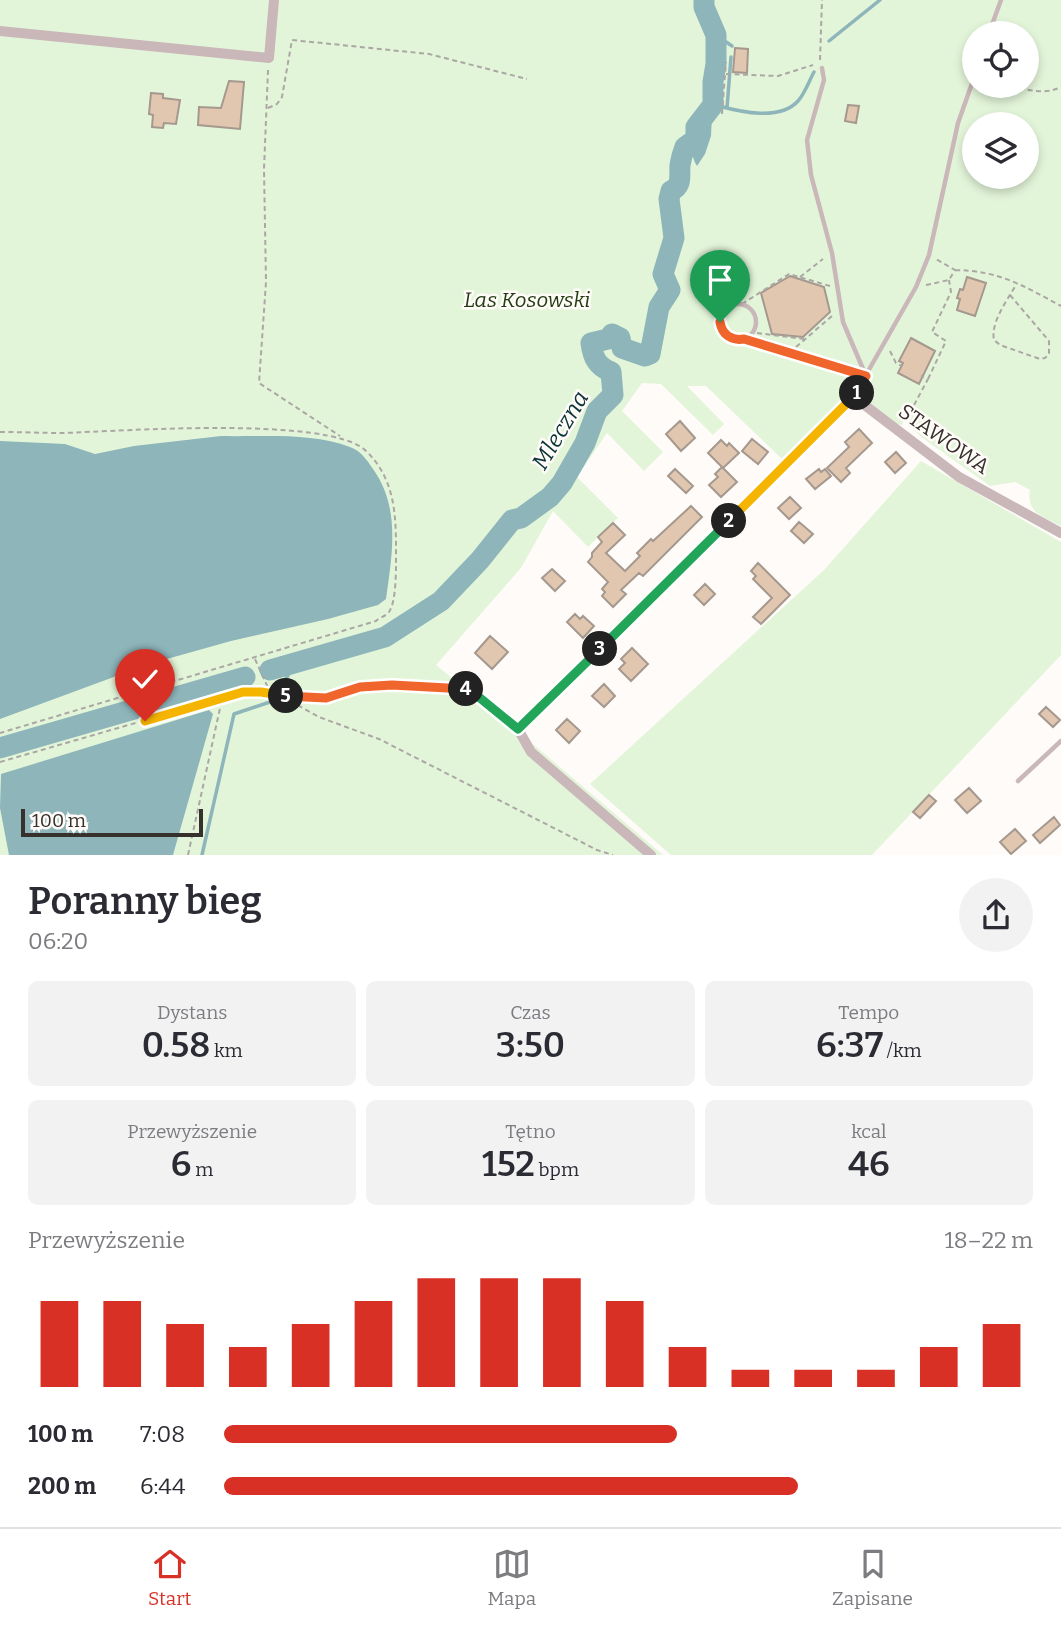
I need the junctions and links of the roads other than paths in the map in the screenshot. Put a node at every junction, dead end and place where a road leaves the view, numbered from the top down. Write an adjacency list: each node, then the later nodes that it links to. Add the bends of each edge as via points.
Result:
1 (274, 0): 4 (street, via 269,58)
2 (1001, 0): 3 (lane)
3 (993, 21)
4 (0, 31)
5 (822, 68): 8 (lane, via 824,80 807,146 811,175 832,253 843,322)
6 (967, 98): 8 (lane, via 929,255 916,288)
7 (744, 339): 7 (lane, via 729,337 721,328 721,316 728,307 742,304 756,317 753,333); 8 (lane)
8 (866, 376): 9 (lane)
9 (854, 397): 10 (street, STAWOWA, via 959,477); 12 (street)
10 (1061, 533)
11 (469, 689): 12 (street)
12 (518, 729): 15 (street, via 531,752)
13 (1061, 741): 14 (lane)
14 (1018, 781)
15 (650, 855)

